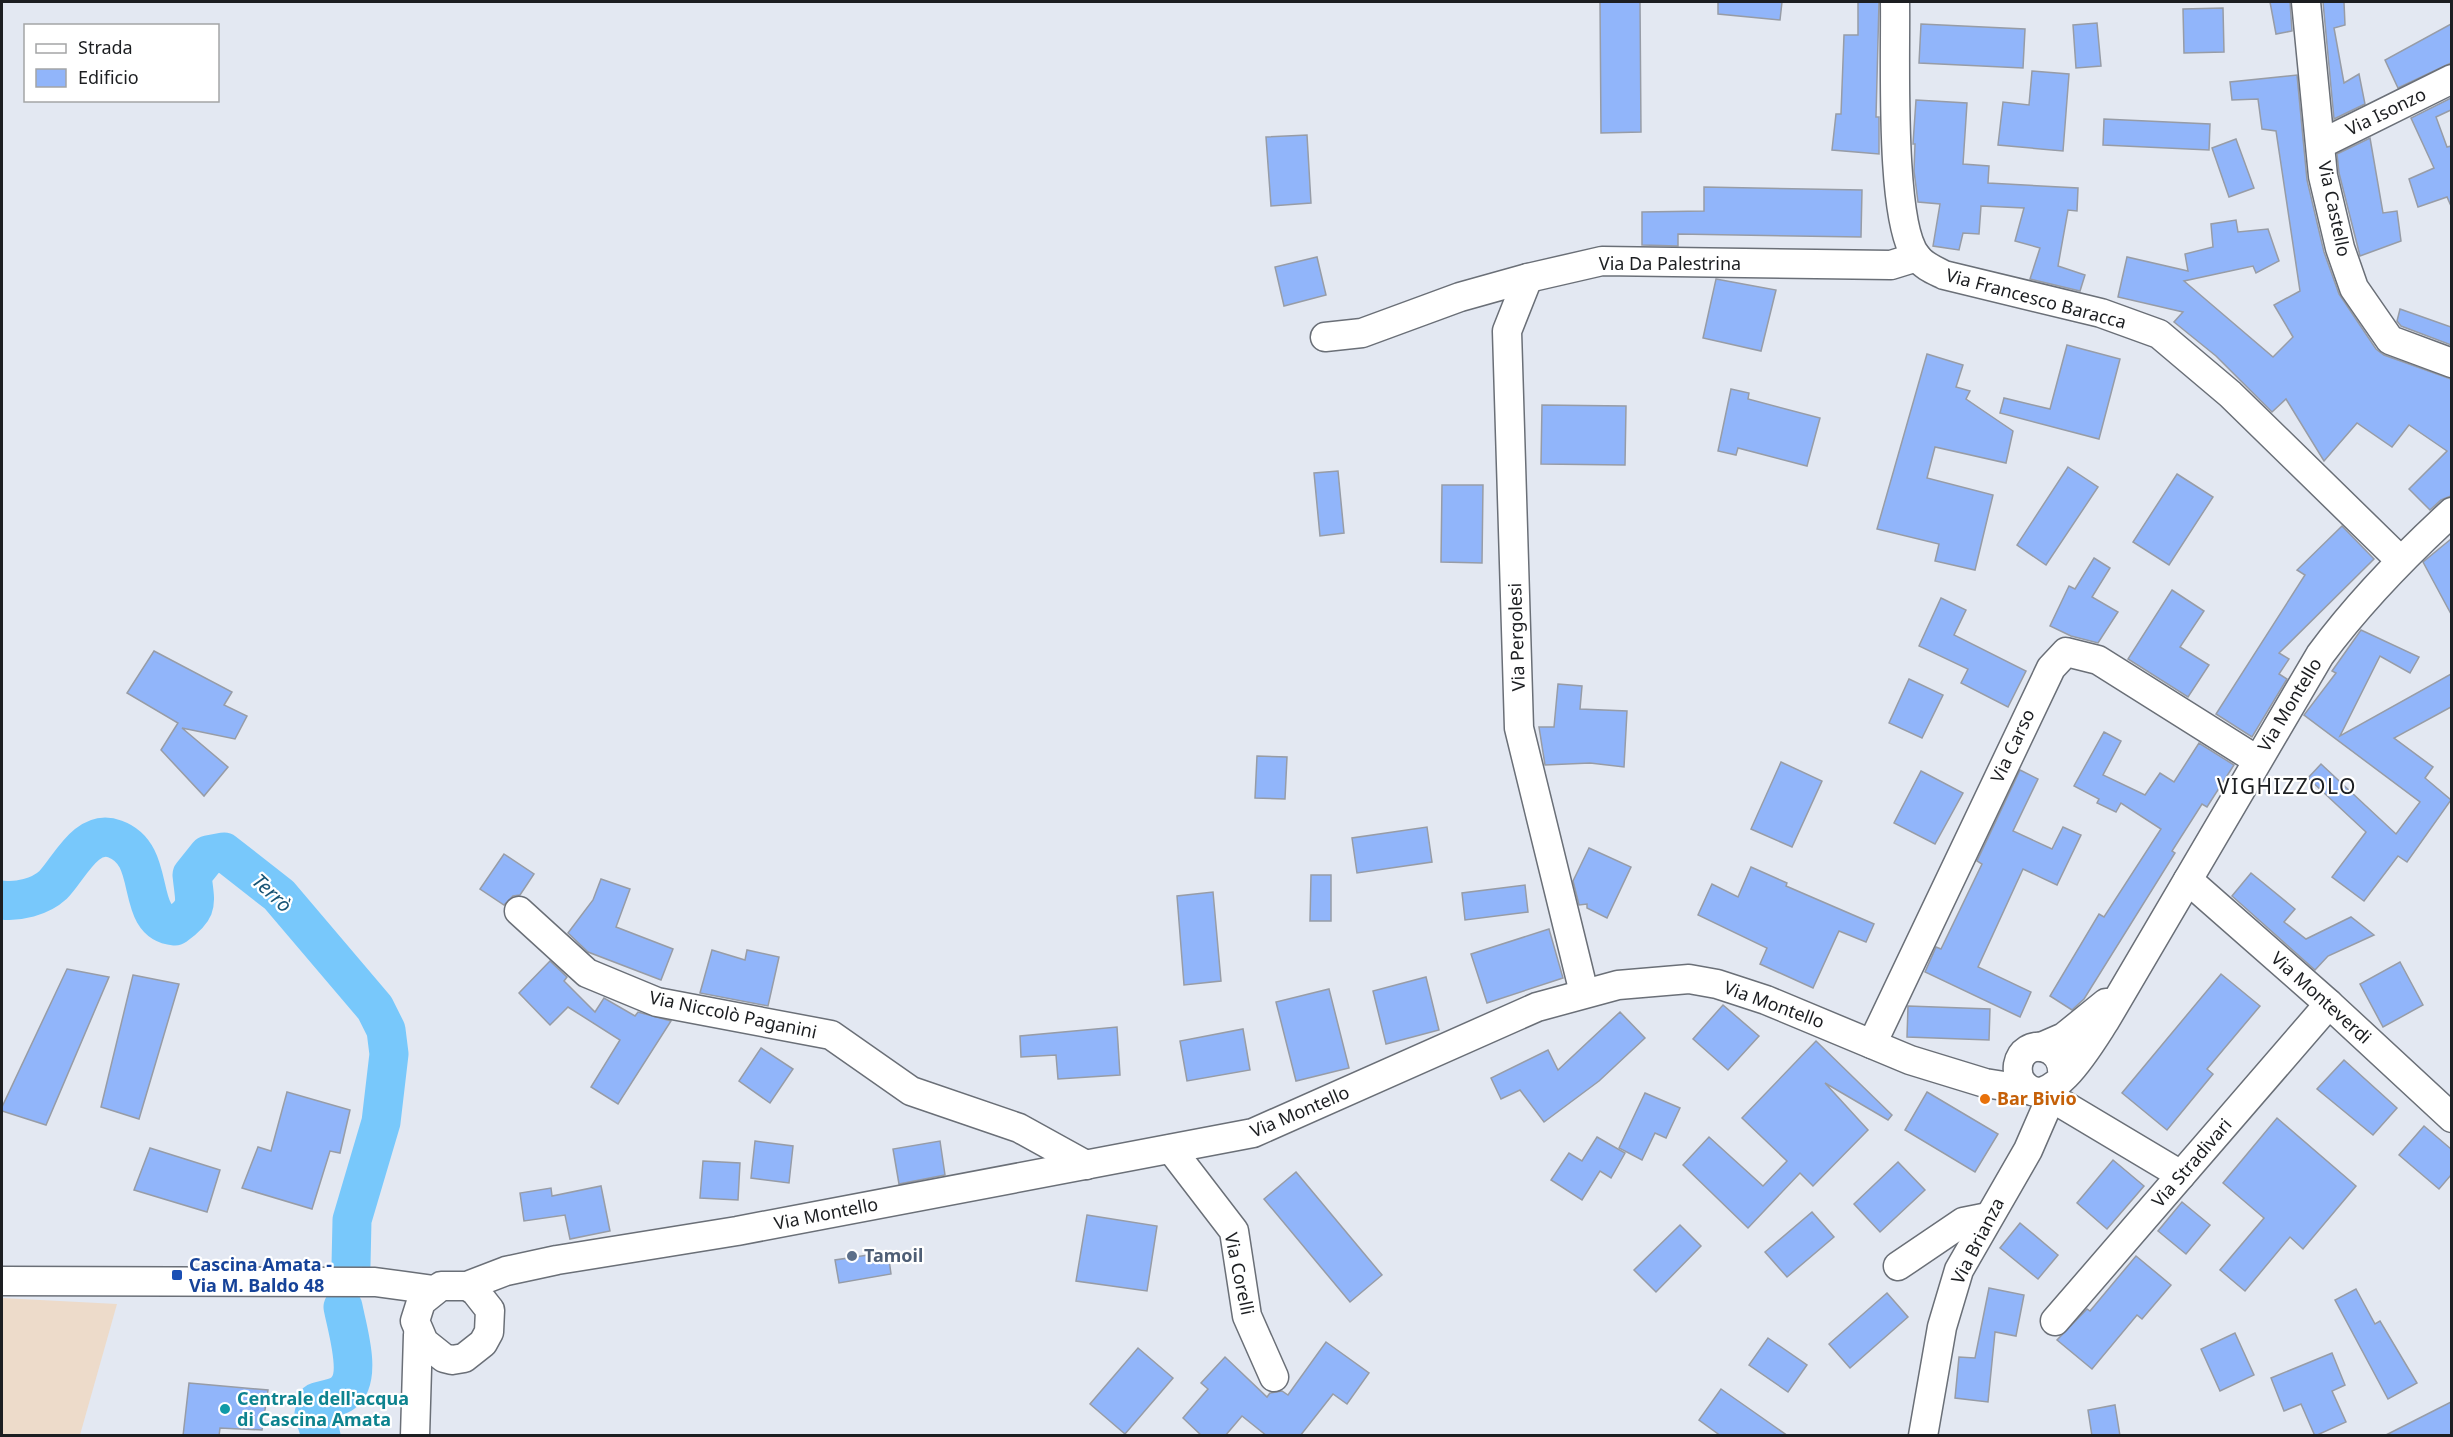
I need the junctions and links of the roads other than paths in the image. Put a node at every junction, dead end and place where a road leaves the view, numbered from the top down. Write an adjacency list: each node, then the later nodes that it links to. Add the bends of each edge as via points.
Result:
1 (1895, 2): 5 (street, via 1897,166 1901,209)
2 (2306, 2): 4 (street, Via Castello)
3 (2451, 79): 4 (street, Via Isonzo)
4 (2321, 144): 8 (street, Via Castello, via 2323,176 2354,288 2390,340)
5 (1917, 257): 6 (street, Via Da Palestrina, via 1891,265 1602,261); 10 (street, Via Francesco Baracca, via 1944,275 2101,313 2159,334 2230,394)
6 (1528, 278): 7 (street, Via Da Palestrina, via 1460,297 1362,333); 15 (street, Via Pergolesi, via 1507,331 1520,728)
7 (1325, 337)
8 (2451, 363)
9 (2451, 512): 10 (street, Via Montello)
10 (2400, 560): 11 (street, Via Montello, via 2354,609 2320,655)
11 (2256, 760): 12 (street, Via Montello); 17 (street, Via Carso, via 2098,660 2066,652 2051,668)
12 (2188, 880): 14 (street, Via Montello); 16 (street, Via Monteverdi)
13 (519, 911): 23 (street, Via Niccolò Paganini, via 587,973 657,1002 831,1035 911,1091 1019,1128)
14 (2124, 985): 18 (street, Via Montello, via 2080,1026); 20 (street, Via Montello, via 2093,1040)
15 (1584, 993): 17 (street, Via Montello, via 1657,980 1707,982 1766,1000); 22 (street, Via Montello, via 1537,1007 1269,1128)
16 (2329, 1004): 21 (street, Via Monteverdi); 24 (street, Via Stradivari)
17 (1872, 1044): 19 (street, Via Montello)
18 (2032, 1051): 19 (street, Via Montello, via 1995,1064); 20 (street, via 2019,1061 2018,1075); 20 (street, via 2055,1052 2060,1058 2063,1066)
19 (1945, 1070): 20 (street, Via Montello, via 1985,1083)
20 (2050, 1091): 24 (street); 25 (street, Via Brianza, via 2017,1170)
21 (2450, 1115)
22 (1171, 1149): 23 (street, Via Montello); 36 (street, Via Corelli, via 1234,1231 1246,1316)
23 (1086, 1165): 26 (street, Via Montello, via 737,1231)
24 (2181, 1175): 33 (street, Via Stradivari)
25 (1988, 1217): 27 (street, via 1963,1222); 38 (street, Via Brianza, via 1954,1285 1942,1327)
26 (557, 1260): 30 (street, Via Montello, via 506,1271); 32 (street, Via Montello, via 511,1284)
27 (1898, 1266)
28 (2, 1281): 29 (street, Via Montello)
29 (375, 1281): 31 (street, Via Montello); 34 (street, via 398,1298)
30 (467, 1286): 31 (street, Via Montello, via 449,1285); 32 (street, via 476,1291)
31 (434, 1290): 34 (street, via 421,1302)
32 (490, 1311): 35 (street, via 491,1322 483,1343 464,1358)
33 (2055, 1321)
34 (417, 1328): 35 (street, via 436,1354); 37 (street)
35 (452, 1360): 37 (street, via 434,1379)
36 (1274, 1377)
37 (415, 1424)
38 (1923, 1436)

